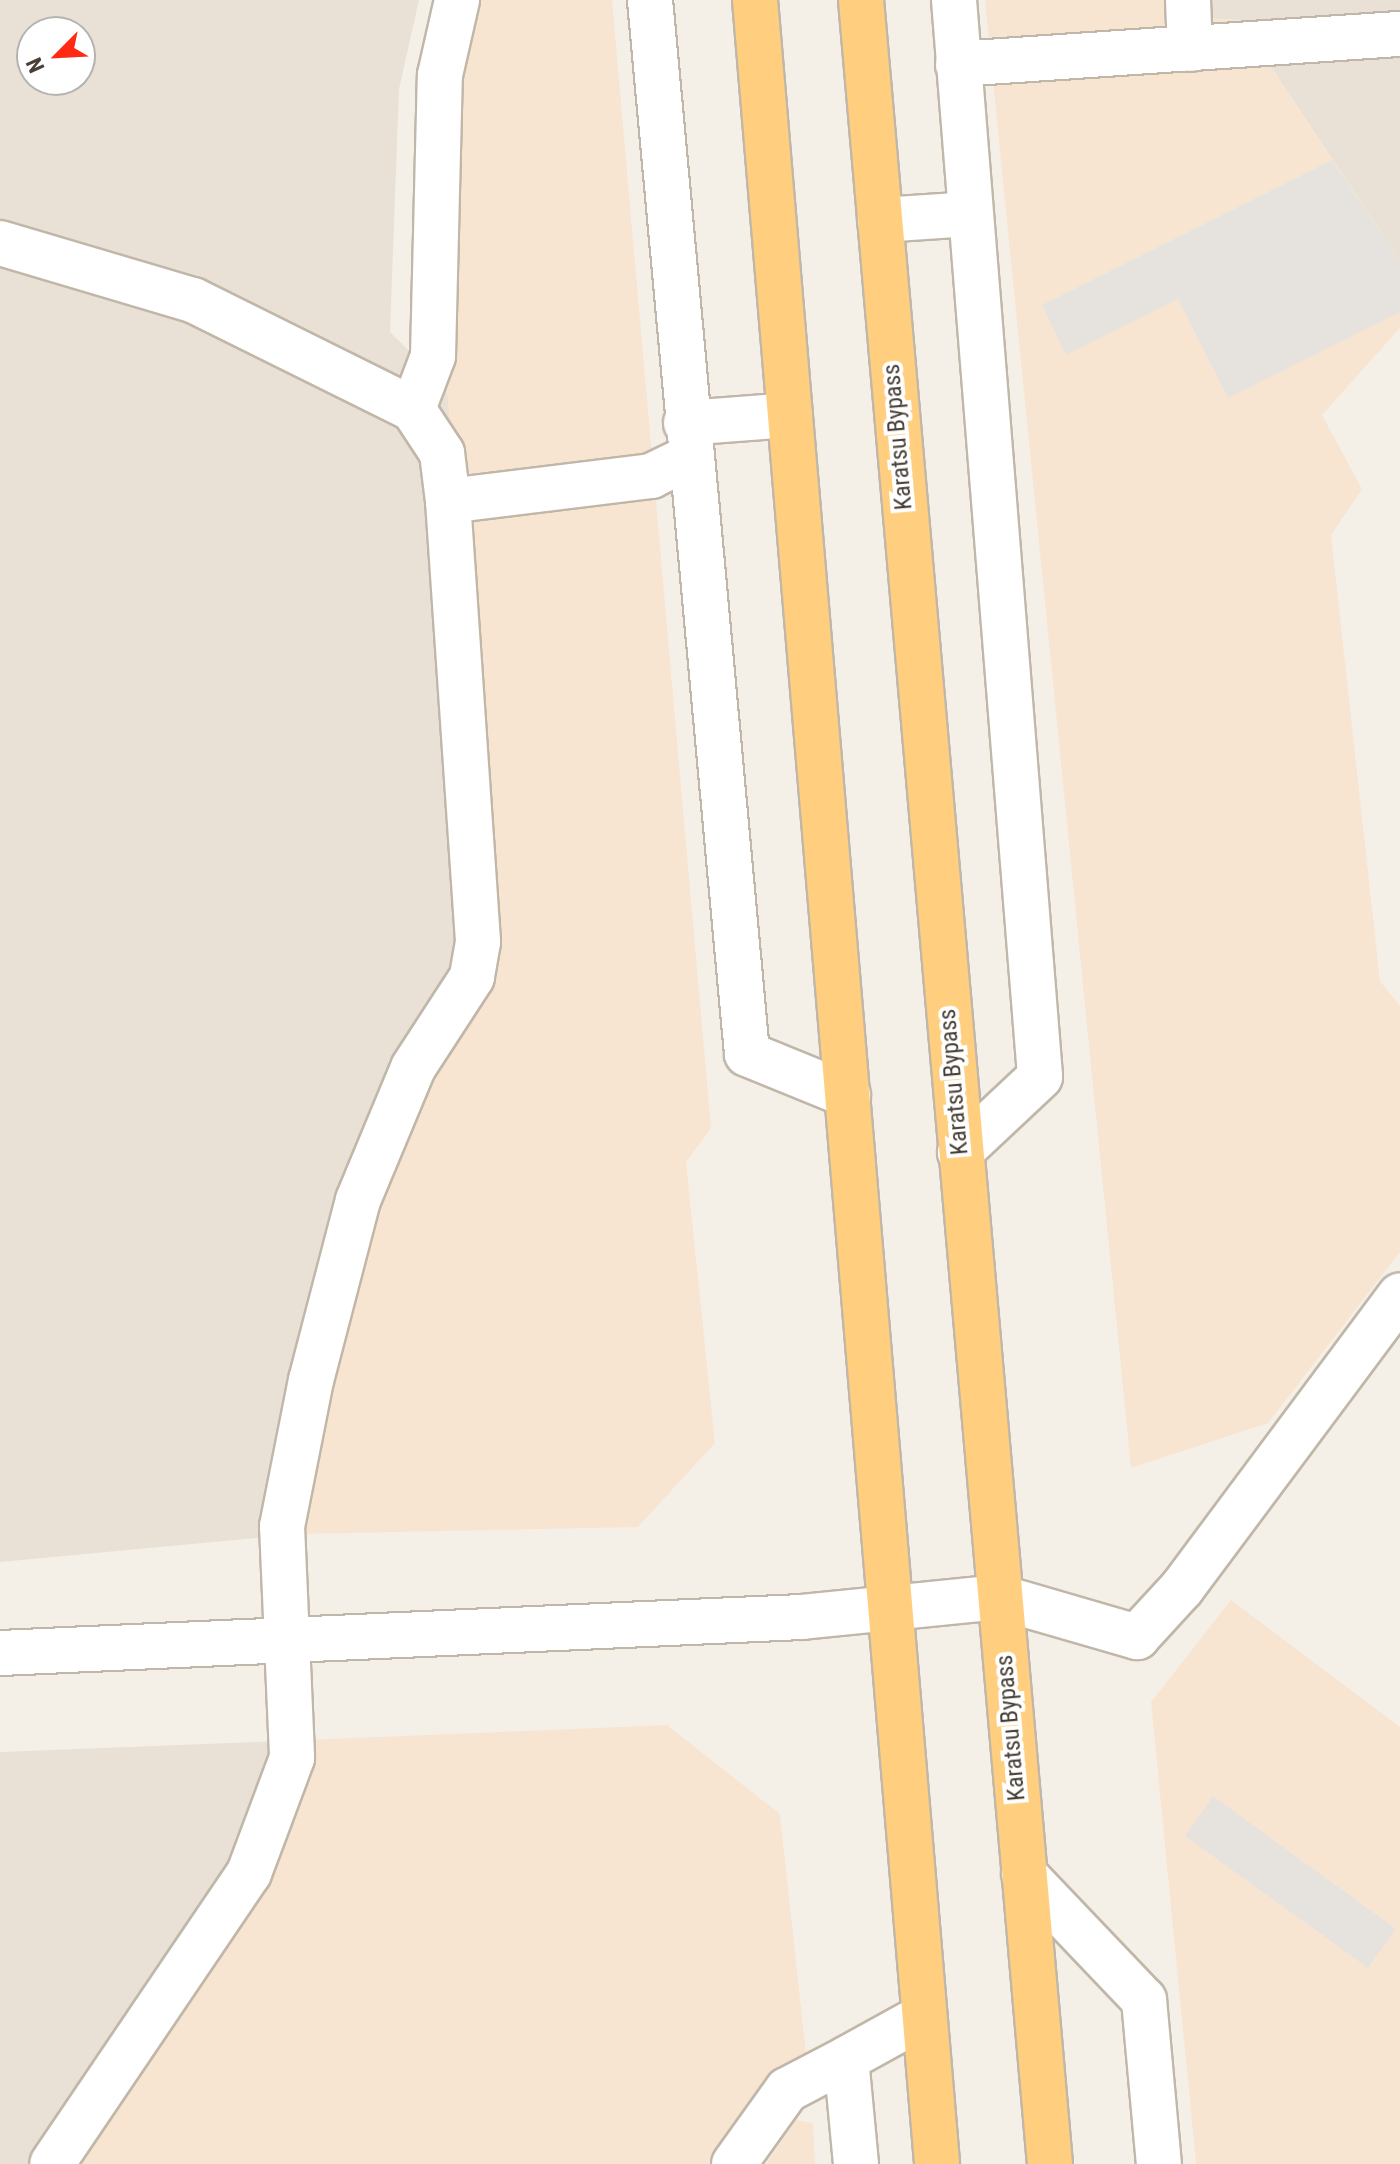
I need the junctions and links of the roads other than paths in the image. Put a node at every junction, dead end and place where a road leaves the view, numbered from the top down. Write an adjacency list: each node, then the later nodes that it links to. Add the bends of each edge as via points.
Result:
1 (457, 0): 13 (street, via 440,75 433,356)
2 (650, 0): 15 (street)
3 (755, 0): 14 (highway)
4 (861, 0): 11 (highway, Karatsu Bypass)
5 (954, 0): 9 (street)
6 (1188, 0): 8 (street)
7 (1400, 34): 8 (street)
8 (1190, 49): 9 (street)
9 (958, 64): 10 (street)
10 (970, 214): 11 (street); 18 (street, via 1040,1077)
11 (880, 220): 18 (highway, Karatsu Bypass)
12 (0, 243): 13 (street, via 193,300)
13 (413, 409): 16 (street, via 442,453)
14 (790, 415): 15 (street); 17 (highway)
15 (688, 440): 16 (street, via 651,476); 17 (street, via 747,1054)
16 (448, 501): 22 (street, via 478,942 472,977 413,1068 358,1200 282,1526)
17 (848, 1095): 21 (highway)
18 (960, 1152): 20 (highway, Karatsu Bypass)
19 (1400, 1295): 20 (street, via 1182,1588 1137,1637)
20 (999, 1597): 21 (street); 24 (highway, Karatsu Bypass)
21 (892, 1608): 22 (street); 25 (highway)
22 (289, 1638): 23 (street); 27 (street, via 292,1758 249,1873)
23 (0, 1653)
24 (1024, 1874): 31 (highway, Karatsu Bypass); 32 (street, via 1144,2000)
25 (922, 2017): 26 (street); 30 (highway)
26 (846, 2059): 28 (street, via 787,2090); 29 (street)
27 (52, 2164)
28 (734, 2164)
29 (856, 2164)
30 (937, 2164)
31 (1050, 2164)
32 (1159, 2164)

